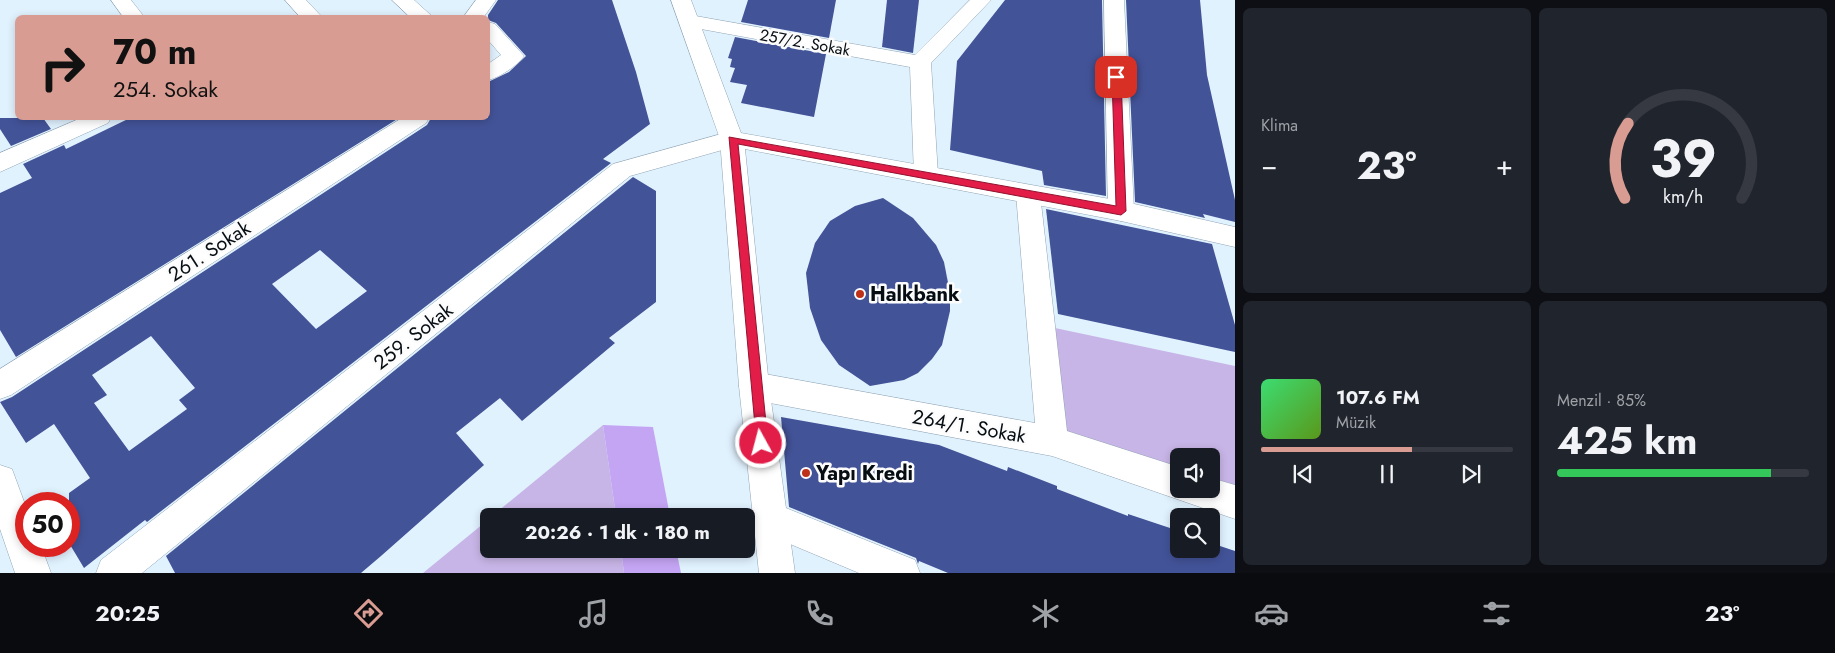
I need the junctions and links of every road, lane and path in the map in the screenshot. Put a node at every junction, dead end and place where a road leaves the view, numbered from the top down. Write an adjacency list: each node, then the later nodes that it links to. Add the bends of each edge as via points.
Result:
1 (121, 0): 7 (street)
2 (296, 0): 8 (street)
3 (402, 0): 9 (street)
4 (681, 0): 10 (street)
5 (981, 0): 12 (street)
6 (1114, 0): 20 (street)
7 (133, 15)
8 (309, 15)
9 (420, 15)
10 (690, 22): 12 (street, 257/2. Sokak); 16 (street)
11 (490, 29): 13 (street, via 514,56)
12 (920, 62): 18 (street)
13 (490, 72)
14 (96, 120): 17 (street)
15 (415, 120): 22 (street, 261. Sokak)
16 (732, 140): 18 (street); 23 (street); 31 (street, 259. Sokak, via 622,170)
17 (0, 163)
18 (926, 176): 19 (street)
19 (1028, 194): 20 (street); 24 (street)
20 (1121, 211): 21 (street)
21 (1235, 237)
22 (0, 385)
23 (754, 386): 24 (street, 264/1. Sokak); 29 (street)
24 (1052, 441): 26 (street, 264/1. Sokak)
25 (0, 481): 30 (street)
26 (1170, 481)
27 (1220, 497): 28 (street)
28 (1235, 502)
29 (771, 519): 32 (street); 33 (street)
30 (33, 573)
31 (114, 573)
32 (777, 573)
33 (902, 573)

